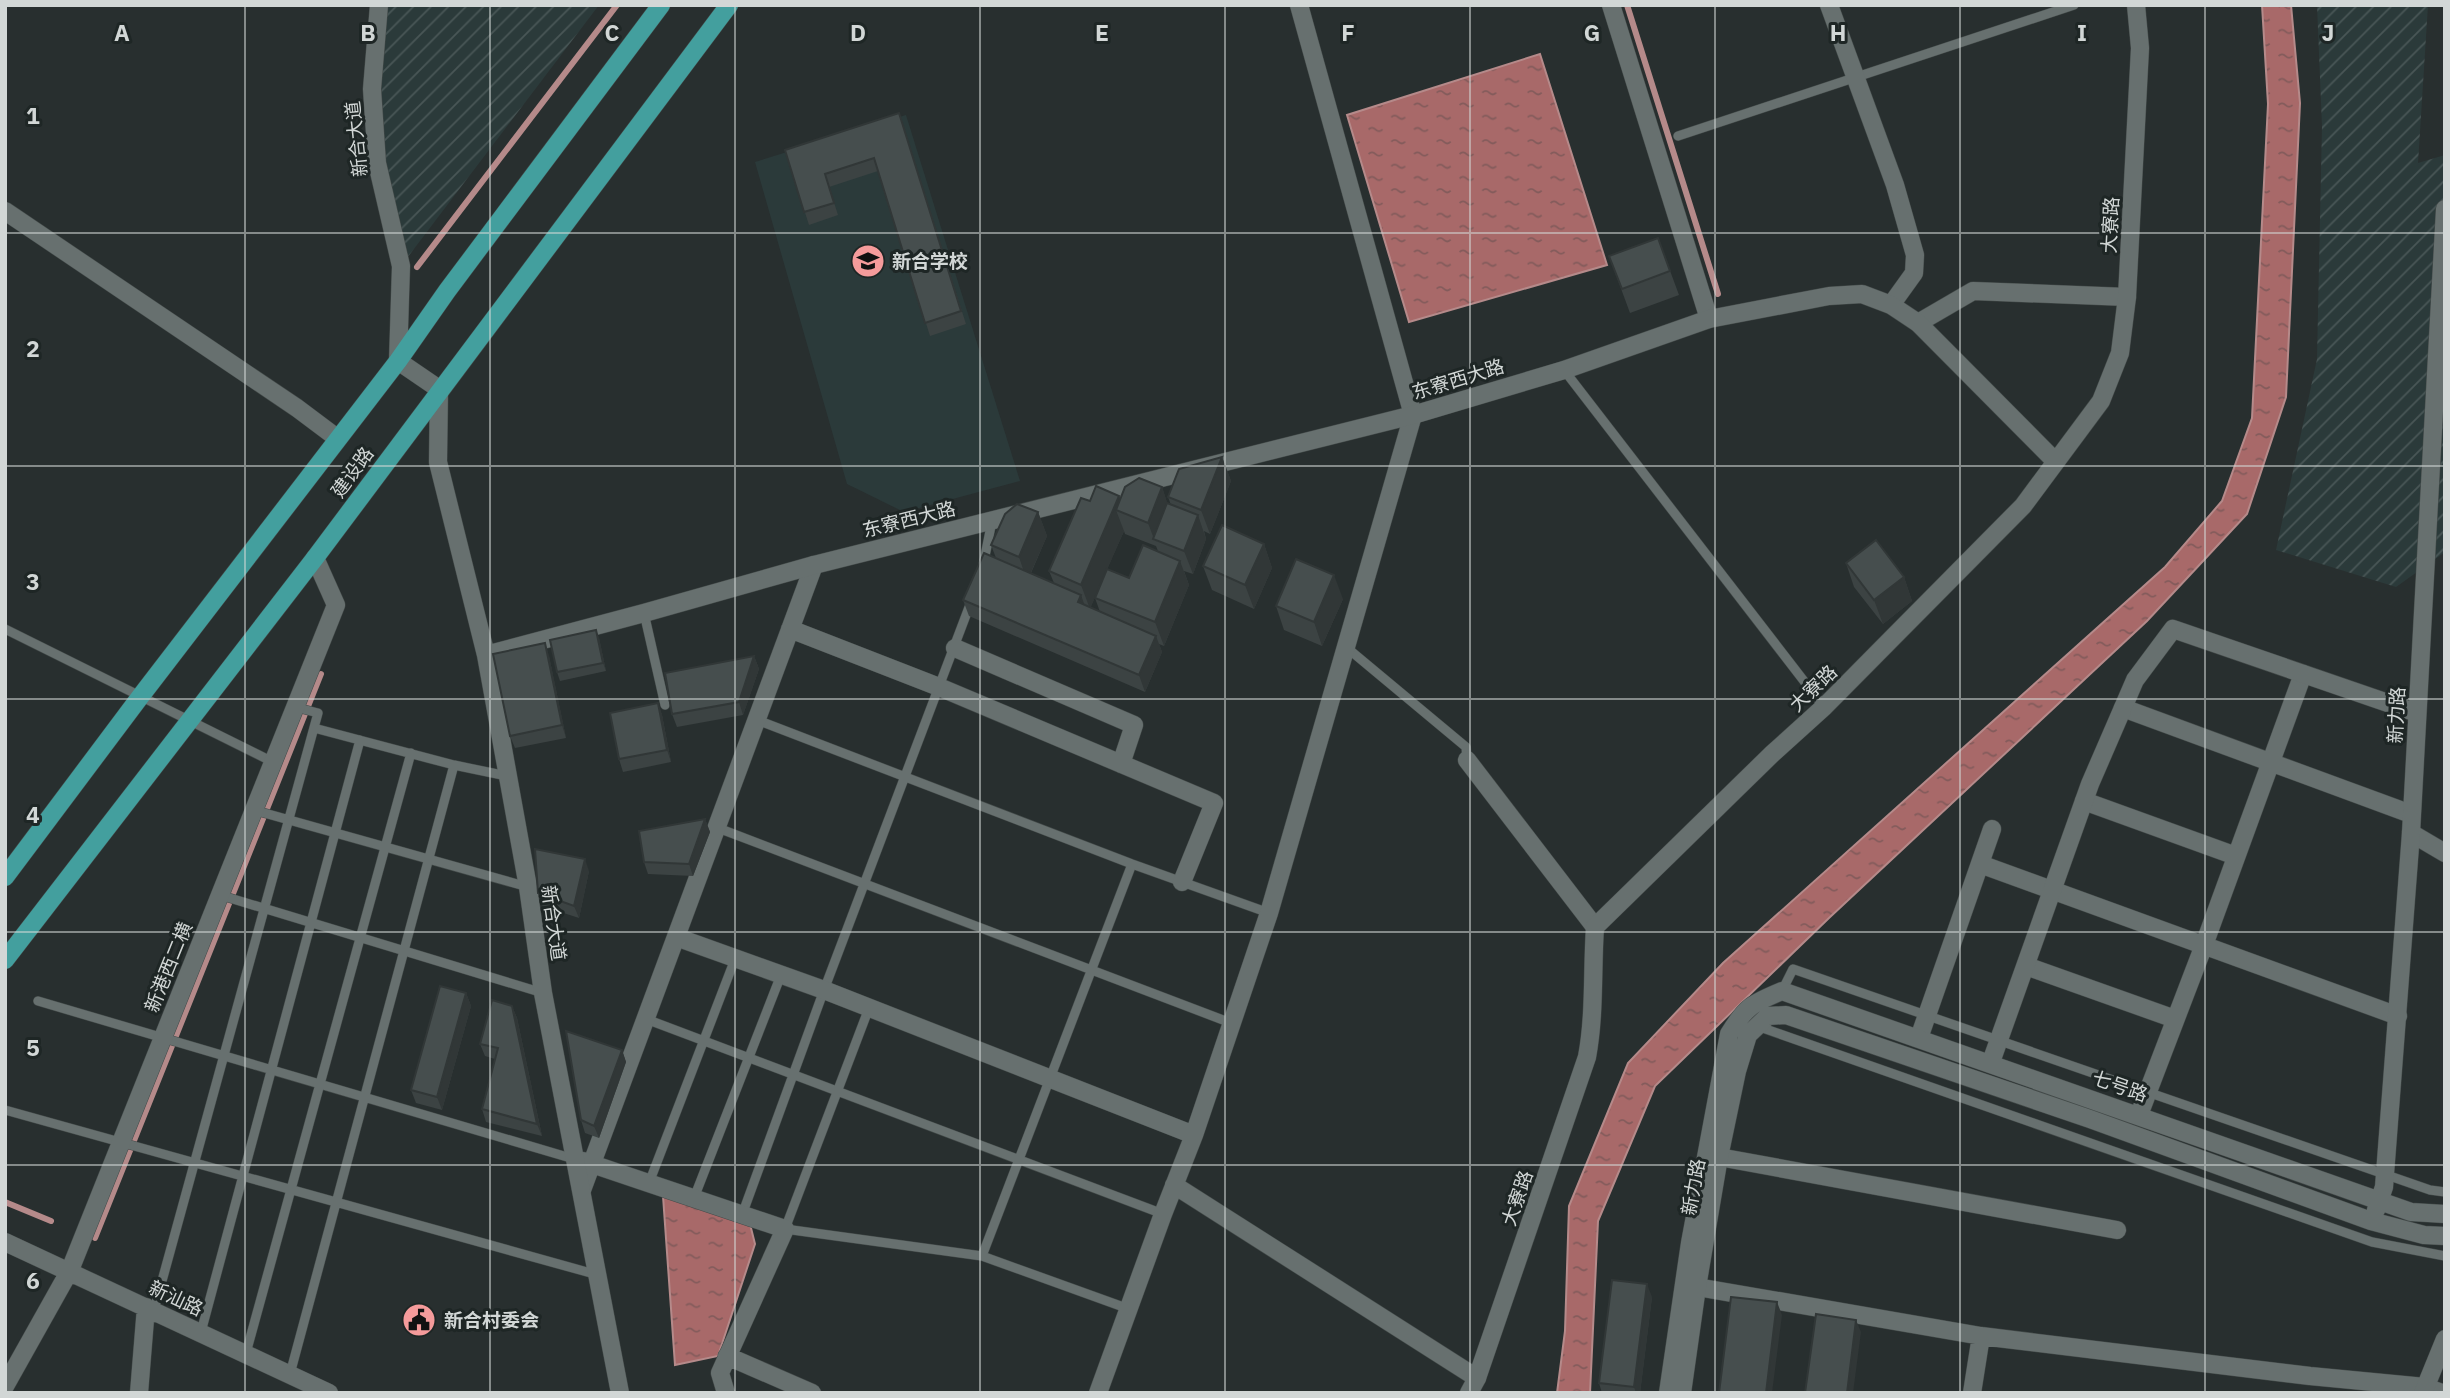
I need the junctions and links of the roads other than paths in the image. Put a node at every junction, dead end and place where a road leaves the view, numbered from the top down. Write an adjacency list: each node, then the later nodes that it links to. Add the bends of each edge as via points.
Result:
1 (379, 5): 17 (street, 新合大道, via 372,89 377,163 401,266)
2 (661, 5): 17 (main road, 建设路)
3 (729, 5): 19 (main road, 建设路)
4 (1299, 5): 20 (street)
5 (1611, 5): 15 (street)
6 (1829, 5): 9 (street)
7 (2074, 5): 9 (lane)
8 (2136, 5): 13 (street, 大寮路, via 2140,48)
9 (1856, 79): 10 (lane); 14 (street, via 1915,255 1914,273)
10 (1678, 136)
11 (2445, 209): 41 (street, 新力路)
12 (5, 211): 21 (street)
13 (2127, 297): 16 (street, via 1973,290); 22 (street, 大寮路, via 2120,353 2101,401)
14 (1891, 305): 15 (street, 东寮西大路, via 1862,294 1829,296); 16 (street, 东寮西大路)
15 (1709, 318): 18 (street, 东寮西大路)
16 (1918, 323): 22 (street, 东寮西大路)
17 (398, 360): 19 (street); 21 (main road, 建设路)
18 (1564, 370): 20 (street, 东寮西大路); 38 (lane)
19 (439, 389): 24 (main road, 建设路); 33 (street, 新合大道, via 438,462)
20 (1413, 415): 23 (street, 东寮西大路); 31 (street)
21 (337, 438): 36 (main road, 建设路)
22 (2055, 461): 38 (street, 大寮路, via 2023,506)
23 (992, 519): 25 (street, 东寮西大路); 26 (lane)
24 (315, 558): 40 (street, 新港西二横, via 336,606); 43 (main road, 建设路)
25 (814, 565): 28 (street, 东寮西大路); 30 (street)
26 (981, 572)
27 (972, 597): 32 (lane)
28 (644, 613): 33 (street, 东寮西大路); 37 (lane)
29 (5, 629): 36 (lane)
30 (790, 629): 35 (street); 42 (street)
31 (1346, 647): 47 (lane, via 1466,747); 75 (street)
32 (955, 648): 35 (lane); 51 (street, via 1134,725)
33 (486, 655): 52 (street, 新合大道)
34 (2302, 674): 39 (street, via 2173,629 2135,680); 41 (street); 49 (street)
35 (939, 687): 51 (street); 53 (lane)
36 (140, 697): 43 (lane); 68 (main road, 建设路)
37 (665, 705)
38 (1824, 708): 77 (street, 大寮路)
39 (2123, 708): 49 (street); 54 (street)
40 (303, 709): 44 (lane, via 318,713); 48 (street, 新港西二横)
41 (2417, 713): 56 (street, 新力路)
42 (757, 720): 53 (lane); 58 (street)
43 (188, 721): 48 (lane); 83 (main road, 建设路)
44 (314, 727): 45 (lane); 57 (lane)
45 (360, 740): 46 (lane); 61 (lane)
46 (411, 753): 50 (lane); 62 (lane)
47 (1467, 760): 77 (street)
48 (273, 762): 55 (street, 新港西二横)
49 (2270, 762): 56 (street); 64 (street)
50 (454, 765): 52 (lane); 65 (lane)
51 (1121, 765): 69 (street, via 1214,803)
52 (507, 776): 71 (street, 新合大道)
53 (905, 776): 66 (lane); 70 (lane)
54 (2084, 801): 64 (street); 72 (street)
55 (257, 811): 57 (lane); 73 (street, 新港西二横)
56 (2411, 814): 60 (street, 新力路)
57 (289, 821): 61 (lane); 74 (lane)
58 (718, 828): 70 (lane); 78 (street)
59 (1992, 830): 67 (street)
60 (2411, 833): 63 (street); 93 (street, 新力路)
61 (334, 834): 62 (lane); 76 (lane)
62 (384, 848): 65 (lane); 79 (lane)
63 (2445, 853)
64 (2236, 856): 80 (street)
65 (428, 860): 71 (lane); 81 (lane)
66 (1132, 864): 69 (lane); 85 (lane)
67 (1980, 864): 72 (street); 92 (street)
68 (5, 877)
69 (1182, 882): 75 (lane)
70 (865, 885): 85 (lane); 87 (lane)
71 (528, 887): 89 (street, 新合大道)
72 (2053, 890): 80 (street); 84 (street)
73 (223, 896): 74 (lane); 99 (street, 新港西二横)
74 (264, 909): 76 (lane); 102 (lane)
75 (1269, 913): 96 (street)
76 (310, 923): 79 (lane); 106 (lane)
77 (1595, 928): 151 (street, 大寮路, via 1593,1028 1587,1057)
78 (676, 937): 82 (street); 94 (street)
79 (360, 938): 81 (lane); 109 (lane)
80 (2204, 945): 93 (street); 95 (street)
81 (404, 951): 89 (lane); 112 (lane)
82 (735, 959): 86 (street); 100 (lane)
83 (5, 960)
84 (2026, 966): 95 (street); 101 (street)
85 (1092, 971): 96 (lane); 108 (lane)
86 (782, 975): 87 (street); 103 (lane)
87 (824, 990): 91 (street); 107 (lane)
88 (1782, 990): 92 (lane, via 1793,969); 98 (street, 七号路); 105 (street, via 1741,1014 1729,1034)
89 (543, 993): 119 (street, 新合大道)
90 (38, 1001): 99 (lane)
91 (869, 1008): 108 (street); 110 (lane)
92 (1927, 1016): 98 (street); 101 (lane)
93 (2398, 1016): 121 (street, 新力路)
94 (646, 1019): 100 (lane); 119 (street)
95 (2175, 1019): 111 (street)
96 (1231, 1023): 115 (street)
97 (1755, 1025): 105 (street, 新力路); 133 (street, via 1768,1016 1786,1015); 139 (lane, via 2372,1242)
98 (1919, 1038): 104 (street, 七号路)
99 (165, 1039): 102 (lane); 116 (street, 新港西二横)
100 (704, 1041): 103 (lane); 123 (lane)
101 (1999, 1041): 104 (street); 111 (lane)
102 (224, 1056): 106 (lane); 120 (lane)
103 (749, 1058): 107 (lane); 127 (lane)
104 (1991, 1062): 114 (street, 七号路)
105 (1730, 1069): 117 (street, 新力路); 160 (street, via 1690,1243)
106 (271, 1070): 109 (lane); 122 (lane)
107 (794, 1075): 110 (lane); 130 (lane)
108 (1049, 1078): 115 (street); 118 (lane)
109 (320, 1084): 112 (lane); 125 (lane)
110 (837, 1091): 118 (lane); 134 (lane)
111 (2147, 1093): 114 (street); 121 (lane)
112 (364, 1097): 119 (lane); 129 (lane)
113 (5, 1110): 116 (lane)
114 (2139, 1115): 128 (street, 七号路)
115 (1194, 1135): 124 (street)
116 (124, 1142): 120 (lane); 140 (street, 新港西二横)
117 (1719, 1157): 135 (street); 142 (street, 新力路)
118 (1018, 1160): 131 (lane); 138 (lane)
119 (584, 1161): 123 (street); 141 (street, 新合大道, via 582,1190)
120 (195, 1162): 122 (lane); 143 (lane)
121 (2385, 1174): 126 (lane); 128 (street, 新力路)
122 (243, 1176): 125 (lane); 145 (lane)
123 (649, 1183): 127 (street)
124 (1174, 1185): 131 (street); 151 (street)
125 (291, 1189): 129 (lane); 148 (lane)
126 (2445, 1192)
127 (694, 1198): 130 (street)
128 (2380, 1200): 132 (street, 七号路, via 2411,1212); 133 (street, 新力路)
129 (336, 1202): 141 (lane); 150 (lane)
130 (742, 1214): 134 (street)
131 (1163, 1214): 144 (street)
132 (2445, 1214)
133 (2371, 1221): 136 (street)
134 (785, 1229): 138 (lane); 149 (street)
135 (2117, 1230)
136 (2445, 1236)
137 (5, 1241): 140 (street, 新汕路)
138 (982, 1256): 144 (lane)
139 (2445, 1256)
140 (70, 1270): 143 (street, 新汕路); 152 (street, 新港西二横)
141 (598, 1275): 156 (street, 新合大道)
142 (1697, 1287): 146 (street); 161 (street, 新力路)
143 (150, 1308): 145 (street, 新汕路); 154 (street)
144 (1129, 1309): 159 (street)
145 (201, 1332): 148 (street, 新汕路)
146 (1980, 1336): 153 (street); 162 (street)
147 (2445, 1339): 153 (street)
148 (246, 1353): 150 (street, 新汕路)
149 (727, 1356): 157 (street, via 720,1373); 158 (street)
150 (290, 1374): 155 (street, 新汕路)
151 (1473, 1385)
152 (5, 1386)
153 (2430, 1391)
154 (139, 1393)
155 (329, 1393)
156 (620, 1393)
157 (726, 1393)
158 (812, 1393)
159 (1098, 1393)
160 (1668, 1393)
161 (1682, 1393)
162 (1972, 1393)

